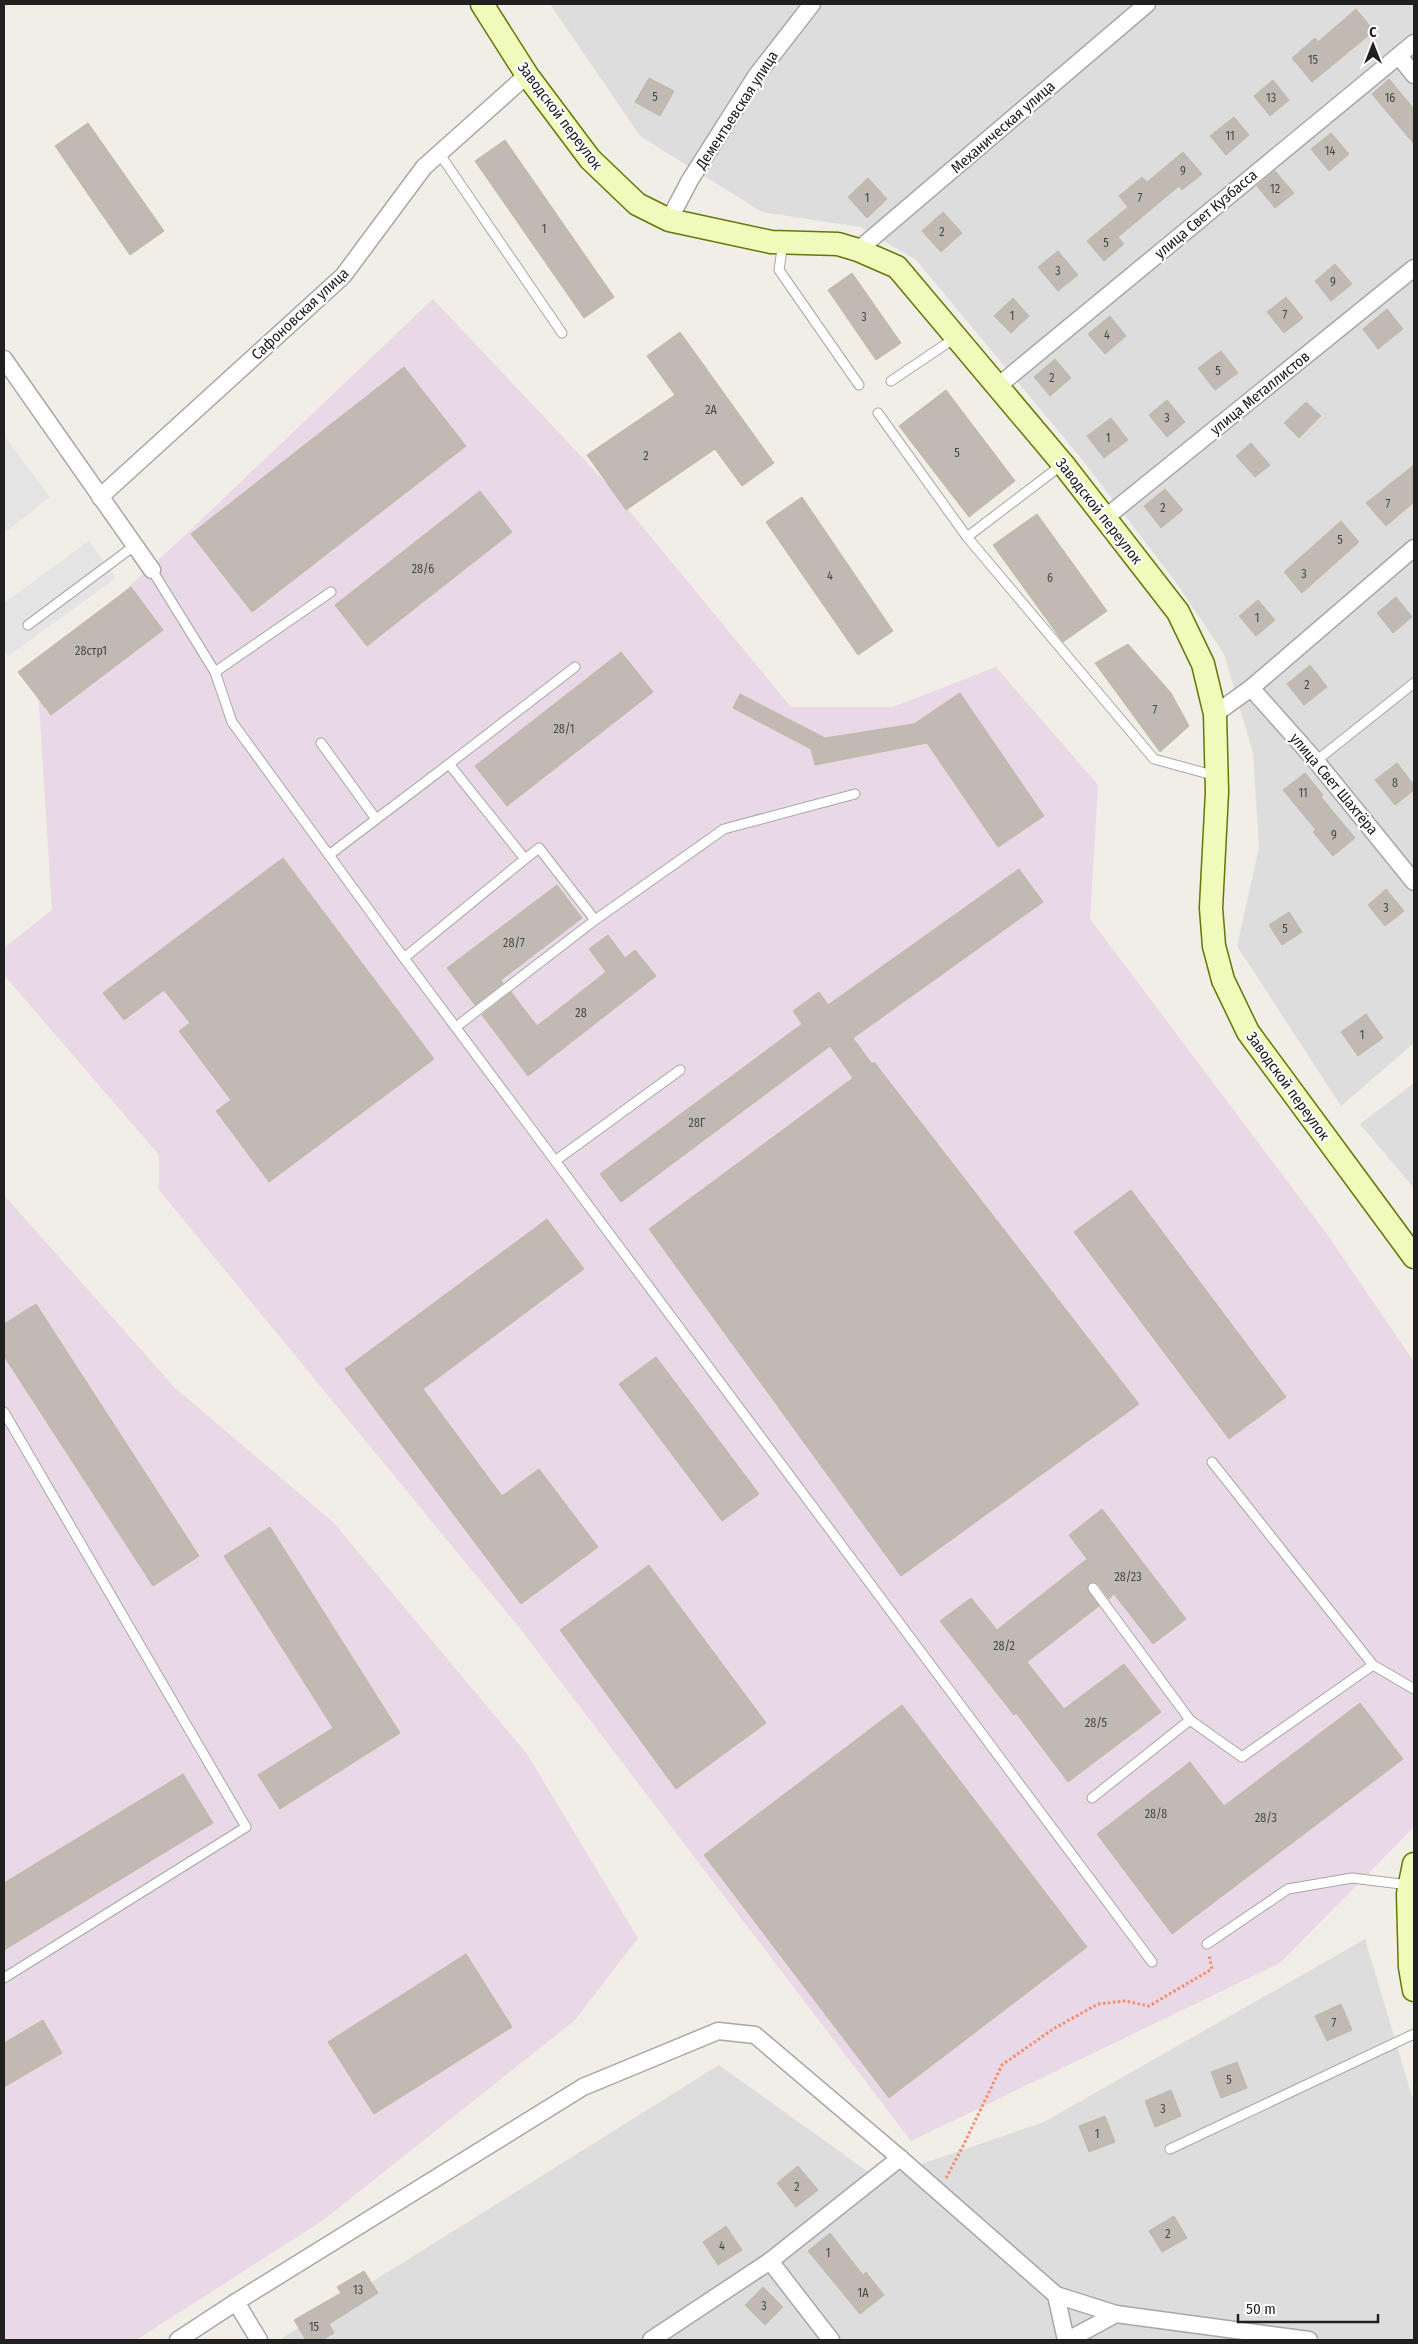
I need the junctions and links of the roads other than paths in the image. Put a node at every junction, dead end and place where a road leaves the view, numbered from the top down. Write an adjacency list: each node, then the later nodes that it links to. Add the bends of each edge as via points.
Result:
1 (482, 4): 6 (main road, Заводской переулок)
2 (812, 4): 9 (street, Дементьевская улица, via 756,76 690,180)
3 (1147, 4): 11 (street, Механическая улица)
4 (1414, 43): 5 (street, улица Свет Кузбасса)
5 (1399, 56): 7 (street); 18 (street, улица Свет Кузбасса)
6 (527, 75): 8 (street, Сафоновская улица); 9 (main road, Заводской переулок, via 590,159 637,204)
7 (1414, 75)
8 (439, 153): 13 (lane); 21 (street, Сафоновская улица, via 424,167 343,276)
9 (669, 220): 10 (main road, Заводской переулок)
10 (783, 242): 11 (main road, Заводской переулок, via 838,244); 17 (lane, via 779,270)
11 (858, 250): 14 (main road, Заводской переулок, via 897,267)
12 (1414, 268): 22 (street, улица Металлистов)
13 (562, 333)
14 (957, 336): 16 (lane); 18 (main road, Заводской переулок)
15 (4, 359): 21 (street)
16 (891, 381)
17 (859, 385)
18 (998, 386): 20 (main road, Заводской переулок)
19 (878, 413): 23 (lane)
20 (1063, 464): 22 (main road, Заводской переулок); 23 (lane)
21 (100, 497): 24 (street)
22 (1105, 518): 33 (main road, Заводской переулок, via 1178,612 1203,664)
23 (967, 536): 37 (lane, via 1154,759)
24 (134, 546): 26 (street); 28 (lane)
25 (1414, 548): 32 (street)
26 (152, 570): 30 (lane)
27 (331, 592): 30 (lane)
28 (28, 625)
29 (575, 667): 36 (lane)
30 (215, 672): 40 (lane, via 232,722)
31 (1414, 684): 35 (lane)
32 (1251, 688): 33 (street); 35 (street, улица Свет Шахтёра)
33 (1215, 714): 37 (main road, Заводской переулок)
34 (321, 744): 39 (lane)
35 (1316, 760): 42 (street, улица Свет Шахтёра)
36 (449, 764): 39 (lane); 41 (lane)
37 (1216, 776): 48 (main road, Заводской переулок, via 1212,908 1214,946 1223,980 1248,1032)
38 (855, 794): 43 (lane, via 724,829)
39 (376, 819): 40 (lane)
40 (329, 855): 44 (lane)
41 (525, 859): 43 (lane, via 539,848); 44 (lane)
42 (1414, 882)
43 (595, 920): 45 (lane)
44 (404, 958): 45 (lane)
45 (456, 1027): 47 (lane)
46 (680, 1070): 47 (lane)
47 (555, 1161): 59 (lane)
48 (1414, 1257)
49 (4, 1412): 60 (lane, via 246,1827)
50 (1212, 1462): 52 (lane)
51 (1093, 1588): 54 (lane)
52 (1373, 1665): 53 (lane); 54 (lane, via 1242,1756)
53 (1414, 1689)
54 (1190, 1720): 55 (lane)
55 (1092, 1798)
56 (1414, 1864): 57 (main road)
57 (1410, 1885): 58 (lane, via 1352,1878 1288,1889); 61 (main road, via 1410,1966)
58 (1207, 1944)
59 (1152, 1962)
60 (4, 1978)
61 (1414, 1990)
62 (1414, 2034): 63 (lane)
63 (1170, 2149)
64 (900, 2158): 65 (street); 66 (street); 67 (street, via 755,2035 718,2031 583,2087)
65 (770, 2262): 71 (street); 72 (street)
66 (1056, 2295): 68 (street); 73 (street)
67 (236, 2302): 69 (street); 70 (street)
68 (1116, 2314): 73 (street); 74 (street)
69 (178, 2340)
70 (259, 2340)
71 (651, 2340)
72 (831, 2340)
73 (1067, 2340)
74 (1310, 2340)

